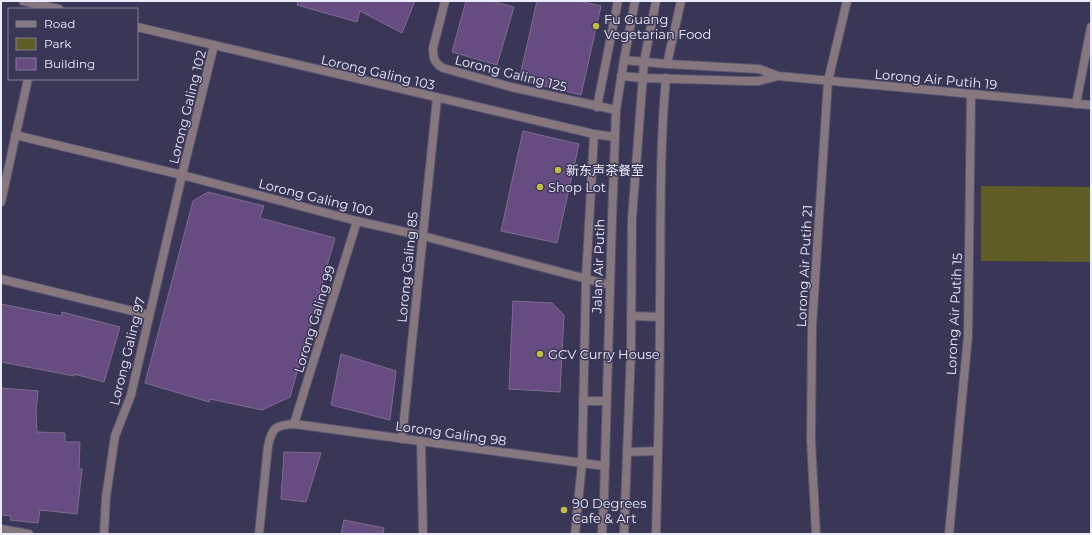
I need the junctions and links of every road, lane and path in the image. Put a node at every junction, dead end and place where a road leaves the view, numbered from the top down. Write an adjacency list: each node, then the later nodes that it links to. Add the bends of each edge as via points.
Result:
1 (23, 1): 8 (street)
2 (445, 1): 26 (street, Lorong Galing 125, via 433,48 434,61 438,65 511,87)
3 (618, 1): 26 (street)
4 (634, 1): 13 (street, Jalan Air Putih)
5 (656, 1): 14 (street)
6 (681, 1): 15 (street)
7 (847, 1): 21 (street, Lorong Air Putih 21)
8 (45, 5): 9 (street)
9 (56, 8)
10 (138, 27): 12 (street, Lorong Galing 103)
11 (1091, 27): 24 (street)
12 (214, 45): 23 (street, Lorong Galing 103); 31 (street, Lorong Galing 102)
13 (624, 60): 14 (street, Lorong Air Putih 19); 16 (street, Jalan Air Putih)
14 (644, 62): 15 (street, Lorong Air Putih 19); 18 (street)
15 (667, 64): 17 (street, Lorong Air Putih 19, via 759,69)
16 (621, 76): 18 (street, Lorong Air Putih 19); 27 (street, Jalan Air Putih)
17 (778, 76): 19 (street, Lorong Air Putih 19, via 759,81); 21 (street, Lorong Air Putih 19)
18 (643, 78): 19 (street, Lorong Air Putih 19); 39 (street, via 632,220)
19 (666, 78): 40 (street, via 663,108)
20 (28, 80): 29 (street)
21 (828, 81): 22 (street, Lorong Air Putih 19); 59 (street, Lorong Air Putih 21, via 812,327 811,440)
22 (971, 94): 24 (street, Lorong Air Putih 19); 60 (street, Lorong Air Putih 15, via 968,336)
23 (437, 98): 28 (street, Lorong Galing 103); 34 (street, Lorong Galing 85)
24 (1076, 104): 25 (street, Lorong Air Putih 19)
25 (1091, 105)
26 (597, 107): 27 (street)
27 (616, 110): 30 (street, Jalan Air Putih)
28 (594, 134): 30 (street, Lorong Galing 103); 36 (street)
29 (15, 135): 31 (street, Lorong Galing 100); 32 (street)
30 (614, 137): 37 (street, Jalan Air Putih)
31 (182, 175): 33 (street, Lorong Galing 100); 38 (street, Lorong Galing 97)
32 (1, 202)
33 (357, 221): 34 (street, Lorong Galing 100); 43 (street, Lorong Galing 99)
34 (423, 236): 36 (street, Lorong Galing 100); 44 (street, Lorong Galing 85)
35 (1, 279): 38 (street)
36 (586, 279): 37 (street, Lorong Galing 100); 41 (street)
37 (610, 285): 42 (street, Jalan Air Putih)
38 (149, 315): 52 (street, Lorong Galing 97, via 131,395 115,436 106,497)
39 (631, 316): 40 (street); 47 (street)
40 (660, 317): 46 (street)
41 (583, 401): 42 (street); 48 (street)
42 (606, 401): 49 (street, Jalan Air Putih)
43 (294, 424): 44 (street, Lorong Galing 98); 53 (street, via 278,426 270,435)
44 (402, 439): 45 (street, Lorong Galing 98)
45 (421, 441): 48 (street, Lorong Galing 98); 54 (street)
46 (658, 451): 47 (street); 58 (street)
47 (627, 452): 57 (street)
48 (582, 463): 49 (street, Lorong Galing 98); 55 (street)
49 (605, 466): 56 (street, Jalan Air Putih)
50 (1, 529): 51 (street)
51 (29, 534)
52 (104, 534)
53 (259, 534)
54 (423, 534)
55 (575, 534)
56 (602, 534)
57 (624, 534)
58 (656, 534)
59 (816, 534)
60 (949, 534)

